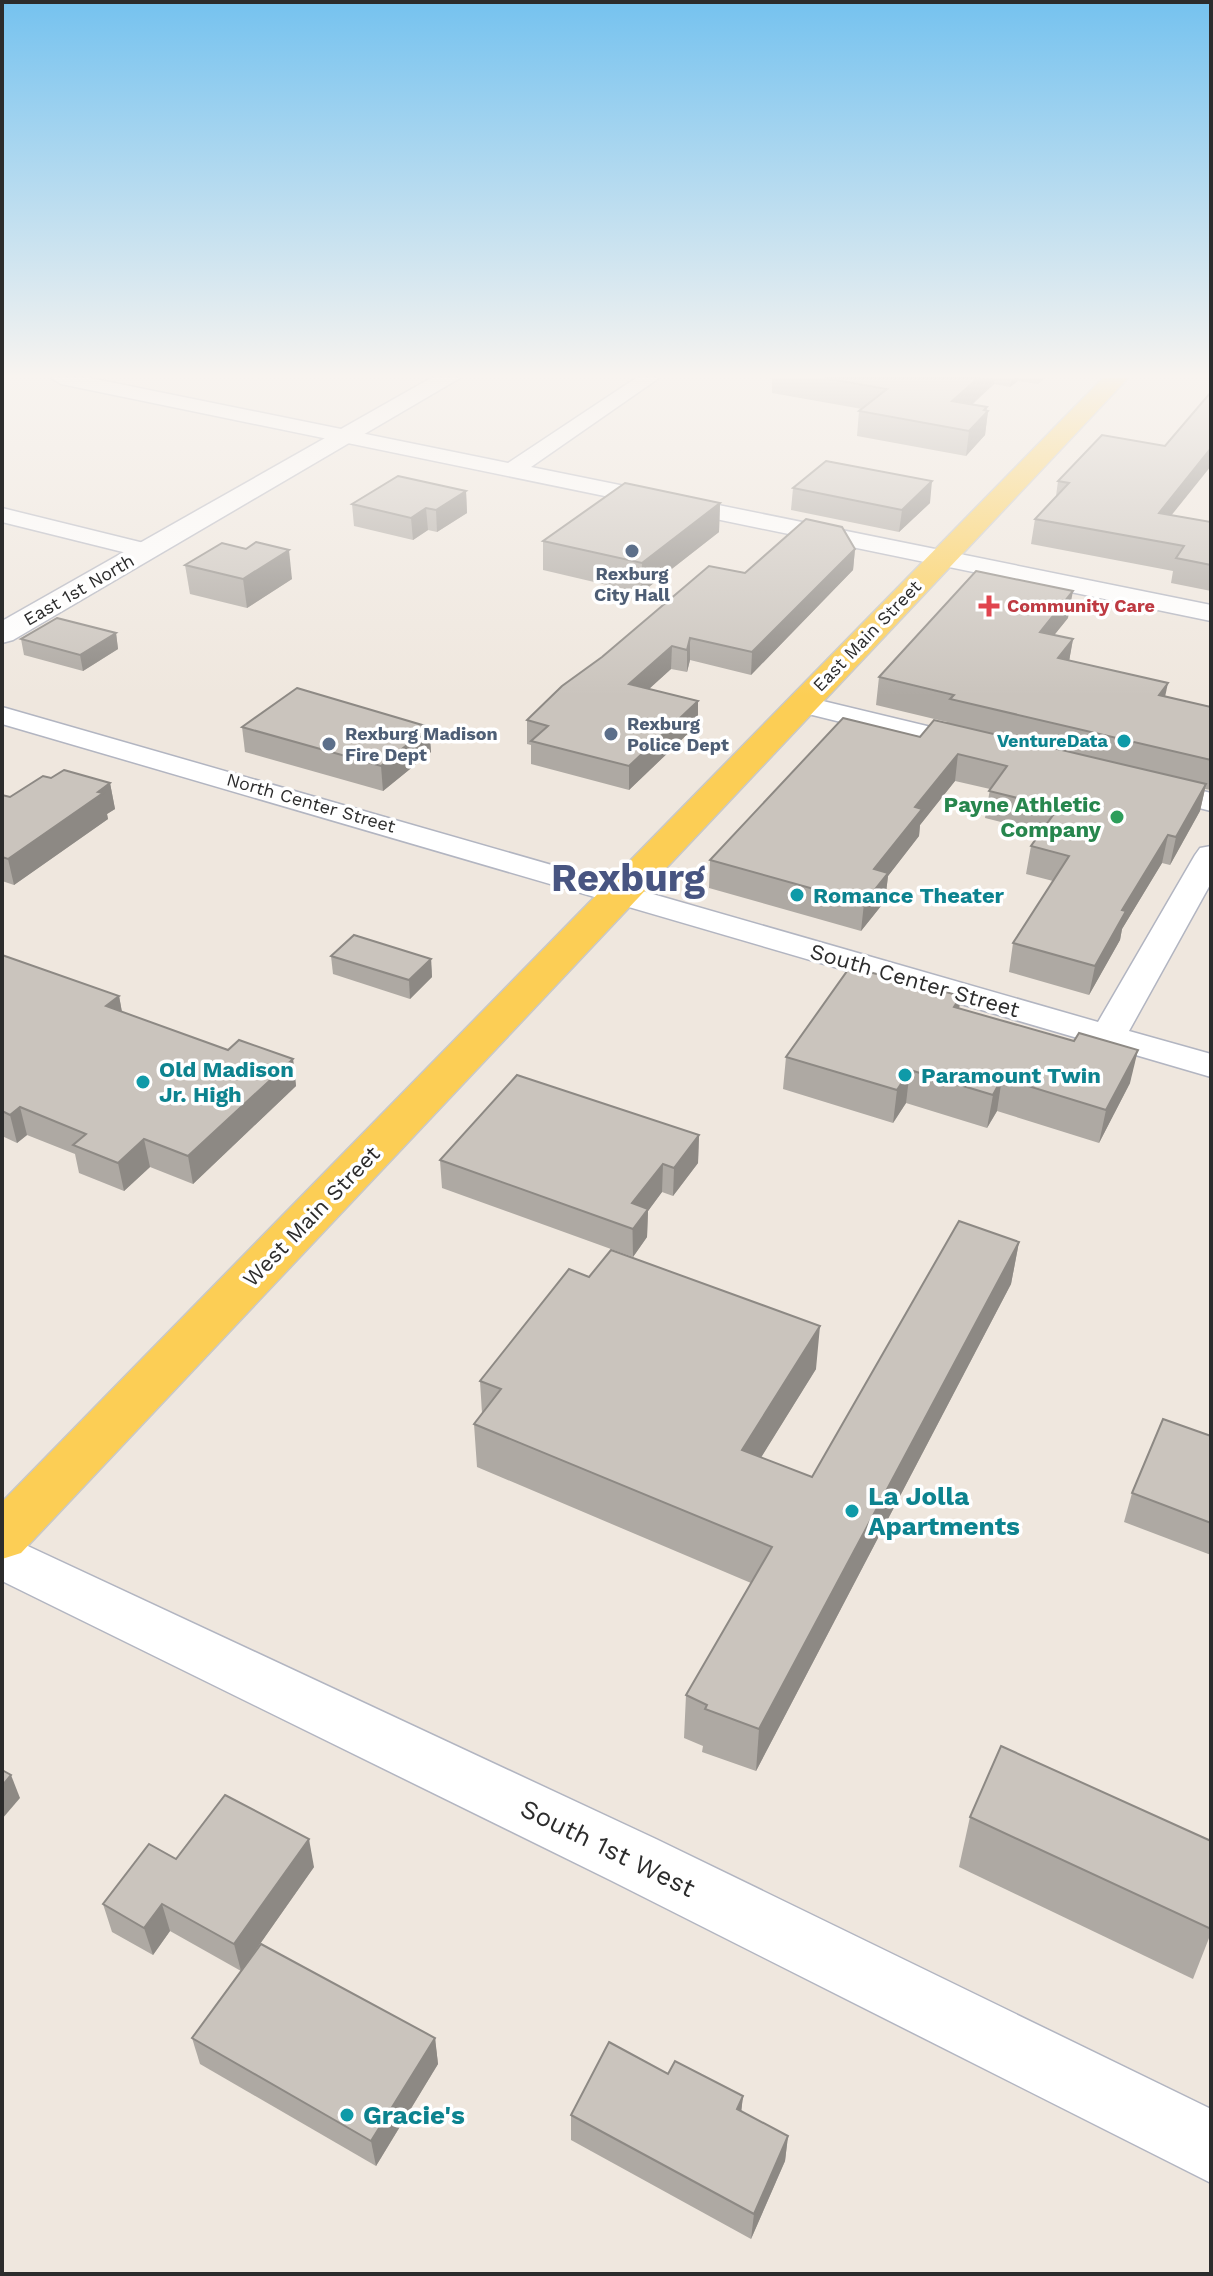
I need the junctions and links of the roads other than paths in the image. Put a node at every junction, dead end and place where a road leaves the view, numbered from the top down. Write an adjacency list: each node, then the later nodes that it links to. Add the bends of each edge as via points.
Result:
1 (263, 484): 5 (main road, East 1st North)
2 (582, 484): 6 (street)
3 (1014, 484): 6 (main road, East Main Street)
4 (2, 515): 5 (street)
5 (147, 551): 8 (main road, East 1st North)
6 (943, 558): 7 (street); 9 (main road, East Main Street)
7 (1211, 613)
8 (2, 634)
9 (802, 704): 11 (street); 15 (main road, East Main Street)
10 (2, 715): 15 (street, North Center Street)
11 (1005, 753)
12 (1121, 780): 13 (street)
13 (1211, 802)
14 (1211, 855): 16 (street)
15 (619, 895): 16 (street, South Center Street); 18 (main road, West Main Street)
16 (1108, 1036): 17 (street, South Center Street)
17 (1211, 1066)
18 (2, 1537)
19 (2, 1556): 20 (main road, South 1st West, via 634,1860)
20 (1211, 2147)

